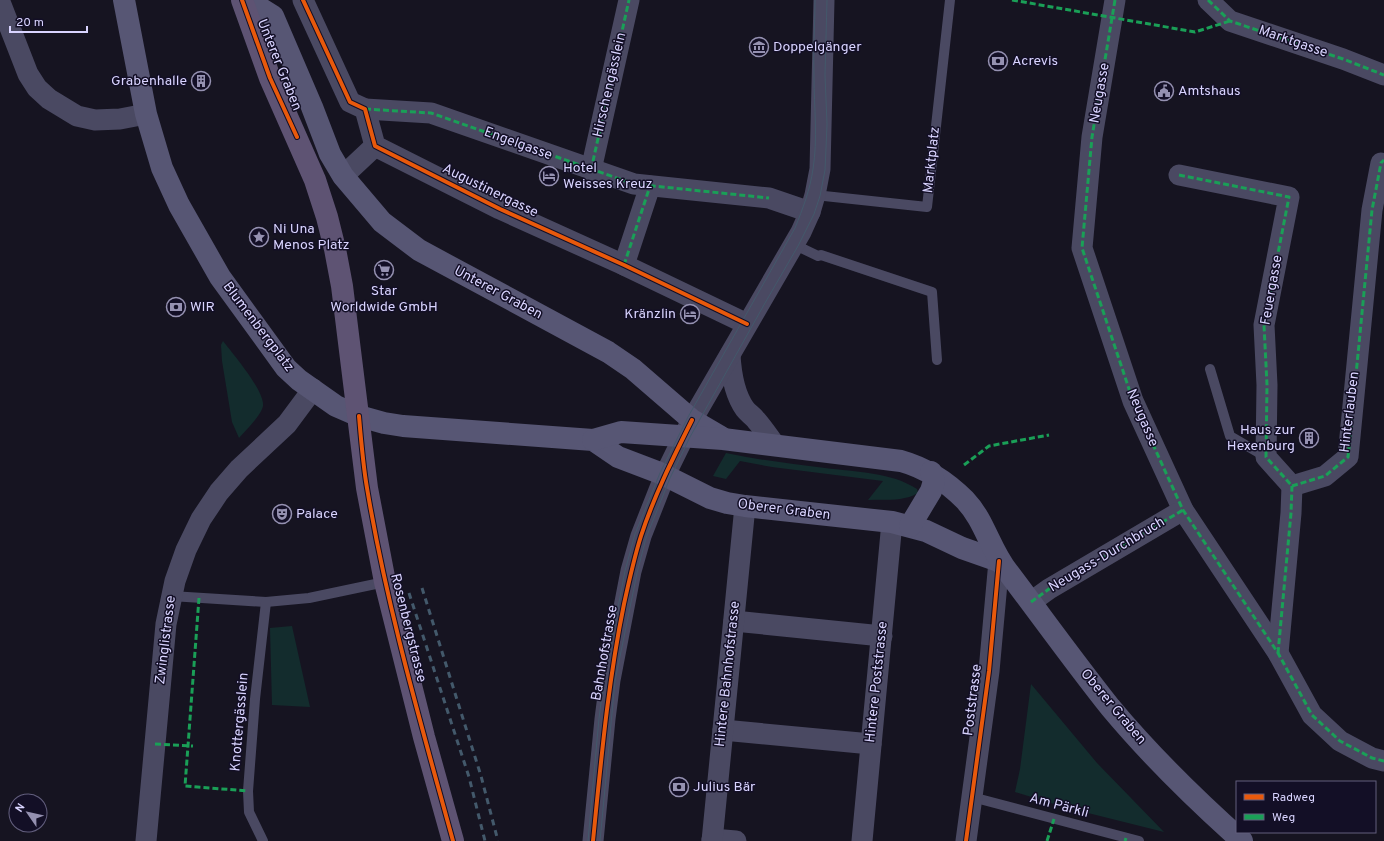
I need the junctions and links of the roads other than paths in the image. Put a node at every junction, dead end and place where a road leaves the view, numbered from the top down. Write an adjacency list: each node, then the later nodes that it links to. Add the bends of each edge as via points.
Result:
1 (124, 0): 13 (main road, Blumenbergplatz)
2 (242, 0): 28 (main road, Unterer Graben, via 270,78 315,180 327,217 342,286)
3 (247, 0): 18 (main road, Unterer Graben, via 273,16 330,154)
4 (303, 0): 12 (street, via 350,102)
5 (629, 0): 16 (street, Hirschengässlein)
6 (824, 0): 20 (street, via 820,169)
7 (950, 0): 20 (lane, Marktplatz, via 927,207)
8 (1116, 0): 37 (street, Neugasse, via 1092,137 1082,248 1134,402)
9 (1208, 0): 11 (street, Marktgasse, via 1230,21)
10 (0, 2): 13 (street, via 28,74 37,88 49,99 77,116 95,120)
11 (1384, 75)
12 (365, 109): 14 (street); 16 (street, Engelgasse, via 431,113)
13 (146, 114): 27 (main road, Blumenbergplatz, via 162,168 178,205 220,277 286,368)
14 (375, 146): 18 (street); 22 (street, Augustinergasse, via 500,209)
15 (1381, 163): 35 (street, Hinterlauben, via 1372,210 1348,457 1325,476)
16 (591, 170): 19 (street, Engelgasse, via 634,184)
17 (1179, 175): 32 (street, Feuergasse, via 1289,197 1264,325 1267,384)
18 (343, 176): 29 (main road, Unterer Graben, via 382,222 419,250 608,352 632,369)
19 (650, 186): 20 (street, Engelgasse); 22 (street)
20 (812, 203): 21 (street)
21 (793, 244): 23 (street); 25 (lane, via 818,256 932,292)
22 (624, 264): 23 (street, Augustinergasse)
23 (746, 324): 24 (street)
24 (730, 355): 29 (street); 31 (street, via 738,394 745,408)
25 (937, 360)
26 (1210, 369): 32 (lane, via 1230,436)
27 (313, 389): 28 (main road, Blumenbergplatz, via 336,406); 41 (street, Zwinglistrasse, via 287,424 219,492 201,519 186,550)
28 (359, 416): 30 (main road, Blumenbergplatz, via 403,426); 40 (main road, Rosenbergstrasse, via 367,488)
29 (688, 428): 30 (main road, Oberer Graben, via 621,432); 31 (main road, Oberer Graben, via 723,439); 34 (street, Bahnhofstrasse)
30 (592, 440): 34 (main road, Blumenbergplatz, via 618,457)
31 (775, 445): 33 (main road, Oberer Graben, via 901,461)
32 (1266, 457): 35 (street)
33 (931, 472): 38 (main road, via 934,481 931,491); 39 (main road, Oberer Graben, via 949,485 974,511)
34 (665, 475): 36 (main road, Oberer Graben, via 710,498); 56 (street, Bahnhofstrasse, via 641,536 620,623 605,719)
35 (1292, 486): 46 (street)
36 (745, 506): 38 (main road, Oberer Graben); 44 (street, Hintere Bahnhofstrasse)
37 (1183, 510): 43 (street, Neugass-Durchbruch); 46 (street, Neugasse)
38 (901, 524): 39 (main road, Oberer Graben); 45 (street, Hintere Poststrasse)
39 (999, 561): 43 (main road, Oberer Graben); 50 (street, Poststrasse)
40 (385, 582): 42 (lane, via 309,598); 55 (main road, Rosenbergstrasse)
41 (171, 596): 42 (lane); 53 (street, Zwinglistrasse, via 166,624)
42 (266, 602): 54 (lane, Knottergässlein, via 248,791 249,812)
43 (1031, 602): 51 (main road, Oberer Graben, via 1111,708 1150,752)
44 (734, 621): 45 (street); 47 (street, Hintere Bahnhofstrasse)
45 (882, 636): 48 (street, Hintere Poststrasse)
46 (1278, 653): 49 (street, Neugasse, via 1312,715 1340,741 1372,758)
47 (722, 730): 48 (street); 52 (street, Hintere Bahnhofstrasse)
48 (871, 744): 58 (street, Hintere Poststrasse)
49 (1384, 761)
50 (972, 797): 59 (street, Poststrasse); 60 (lane, Am Pärkli)
51 (1235, 837)
52 (712, 840): 57 (street)
53 (146, 841)
54 (264, 841)
55 (453, 841)
56 (594, 841)
57 (736, 841)
58 (862, 841)
59 (966, 841)
60 (1139, 841)

